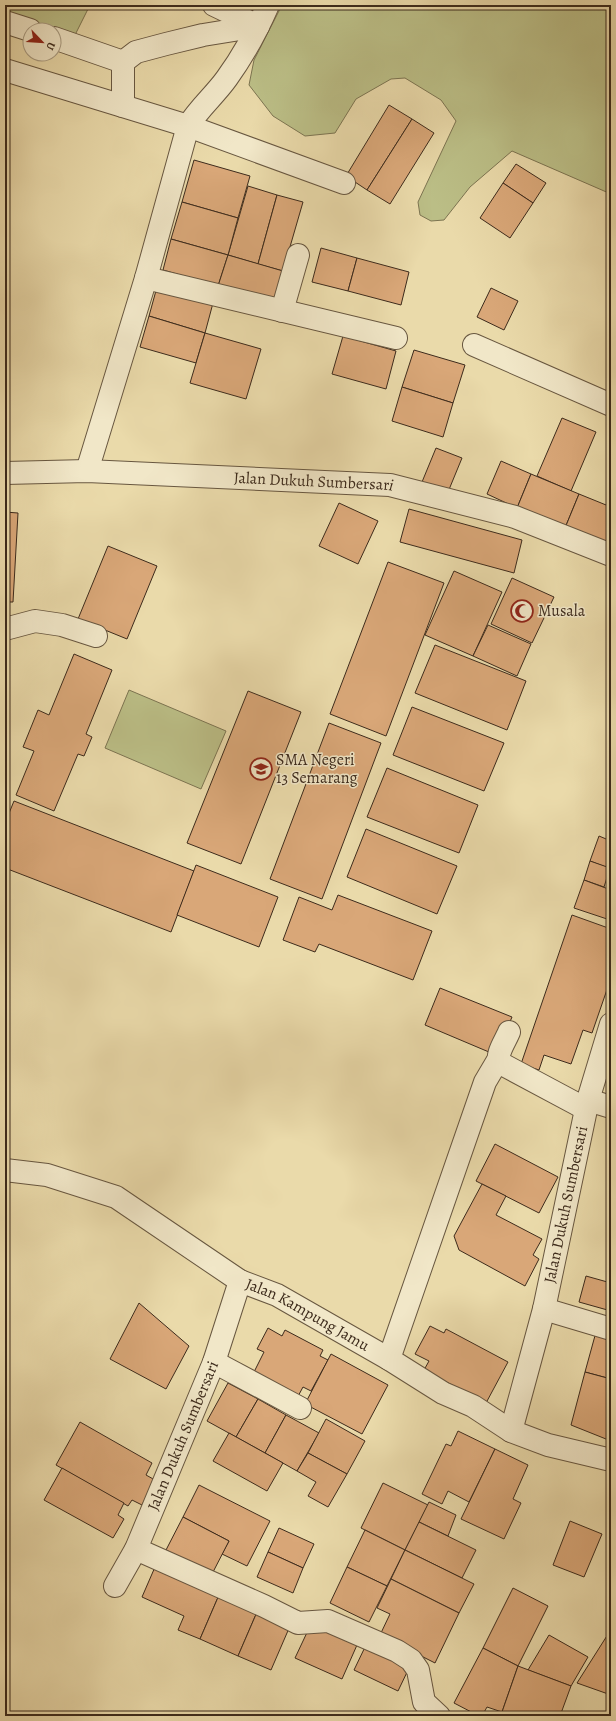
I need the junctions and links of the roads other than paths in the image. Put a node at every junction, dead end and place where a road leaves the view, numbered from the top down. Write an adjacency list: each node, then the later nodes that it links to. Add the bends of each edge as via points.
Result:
1 (214, 5): 4 (street)
2 (268, 5): 4 (street)
3 (5, 22): 5 (street)
4 (258, 26): 7 (street, via 204,35 136,52); 10 (street, via 227,79 197,112)
5 (22, 27)
6 (62, 41): 7 (street)
7 (123, 62): 9 (street)
8 (5, 70): 9 (street)
9 (123, 106): 10 (street)
10 (188, 126): 11 (street); 13 (street)
11 (344, 183)
12 (298, 255): 14 (street)
13 (146, 278): 14 (street); 18 (street)
14 (282, 311): 15 (street)
15 (396, 338)
16 (474, 345): 17 (street)
17 (611, 406)
18 (87, 471): 19 (street, Jalan Dukuh Sumbersari); 20 (street, Jalan Dukuh Sumbersari, via 390,485 515,517)
19 (5, 473)
20 (611, 555)
21 (5, 629): 22 (street, via 35,621 62,625)
22 (96, 636)
23 (611, 1024): 26 (street, Jalan Dukuh Sumbersari)
24 (509, 1032): 25 (street)
25 (492, 1070): 26 (street, via 500,1063); 32 (street)
26 (587, 1105): 27 (street); 30 (street, Jalan Dukuh Sumbersari)
27 (611, 1107)
28 (5, 1170): 29 (street, Jalan Kampung Jamu, via 47,1175 116,1197)
29 (240, 1281): 32 (street, Jalan Kampung Jamu, via 277,1295); 33 (street, Jalan Dukuh Sumbersari)
30 (544, 1309): 31 (street); 35 (street, Jalan Dukuh Sumbersari)
31 (611, 1329)
32 (389, 1359): 35 (street, Jalan Kampung Jamu, via 443,1393 473,1406)
33 (214, 1362): 34 (street); 37 (street, Jalan Dukuh Sumbersari)
34 (300, 1408)
35 (511, 1431): 36 (street, Jalan Kampung Jamu, via 548,1445)
36 (611, 1460)
37 (136, 1549): 38 (street, Jalan Dukuh Sumbersari); 39 (street, via 298,1623 328,1621 397,1651 411,1660 418,1670 424,1702)
38 (115, 1586)
39 (439, 1716)

